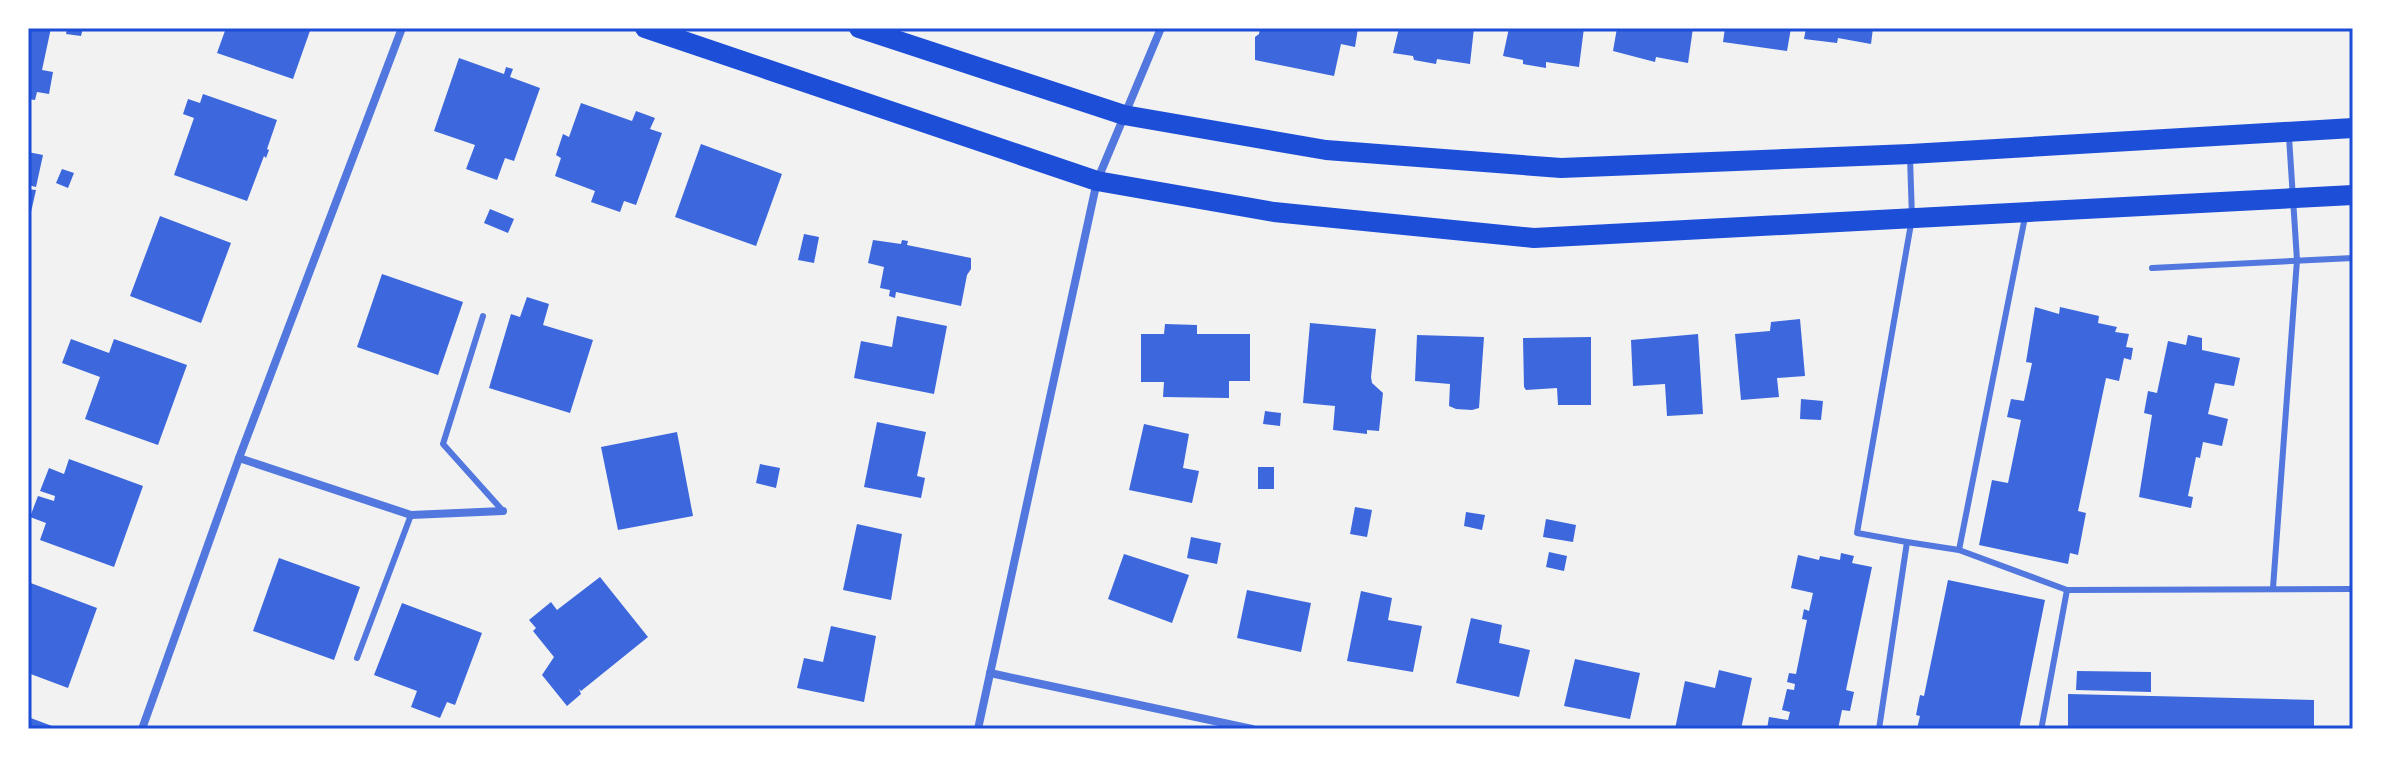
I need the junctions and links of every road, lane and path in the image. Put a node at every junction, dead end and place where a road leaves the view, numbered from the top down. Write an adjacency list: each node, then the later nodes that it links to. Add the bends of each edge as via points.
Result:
1 (402, 28): 18 (street)
2 (645, 28): 9 (main road)
3 (859, 28): 5 (main road)
4 (1161, 28): 5 (street)
5 (1124, 115): 8 (main road, via 1326,150 1561,168); 9 (street)
6 (2353, 128): 7 (main road)
7 (2289, 131): 8 (main road); 11 (lane)
8 (1910, 154): 13 (lane)
9 (1097, 181): 13 (main road, via 1274,212 1534,238); 27 (street)
10 (2353, 195): 11 (main road)
11 (2294, 198): 12 (main road); 15 (lane)
12 (2026, 211): 13 (main road); 22 (lane)
13 (1912, 218): 21 (lane, via 1857,533)
14 (2353, 258): 15 (lane)
15 (2297, 260): 16 (lane); 23 (lane)
16 (2152, 268)
17 (483, 316): 19 (lane, via 443,444)
18 (239, 458): 20 (street); 29 (street)
19 (503, 511): 20 (street)
20 (411, 515): 26 (lane)
21 (1907, 542): 22 (lane); 32 (lane)
22 (1959, 550): 25 (lane)
23 (2273, 588): 24 (lane); 25 (lane)
24 (2353, 589)
25 (2067, 590): 28 (lane)
26 (357, 658)
27 (990, 673): 30 (street); 31 (street)
28 (2042, 725)
29 (142, 729)
30 (978, 729)
31 (1252, 729)
32 (1879, 729)

